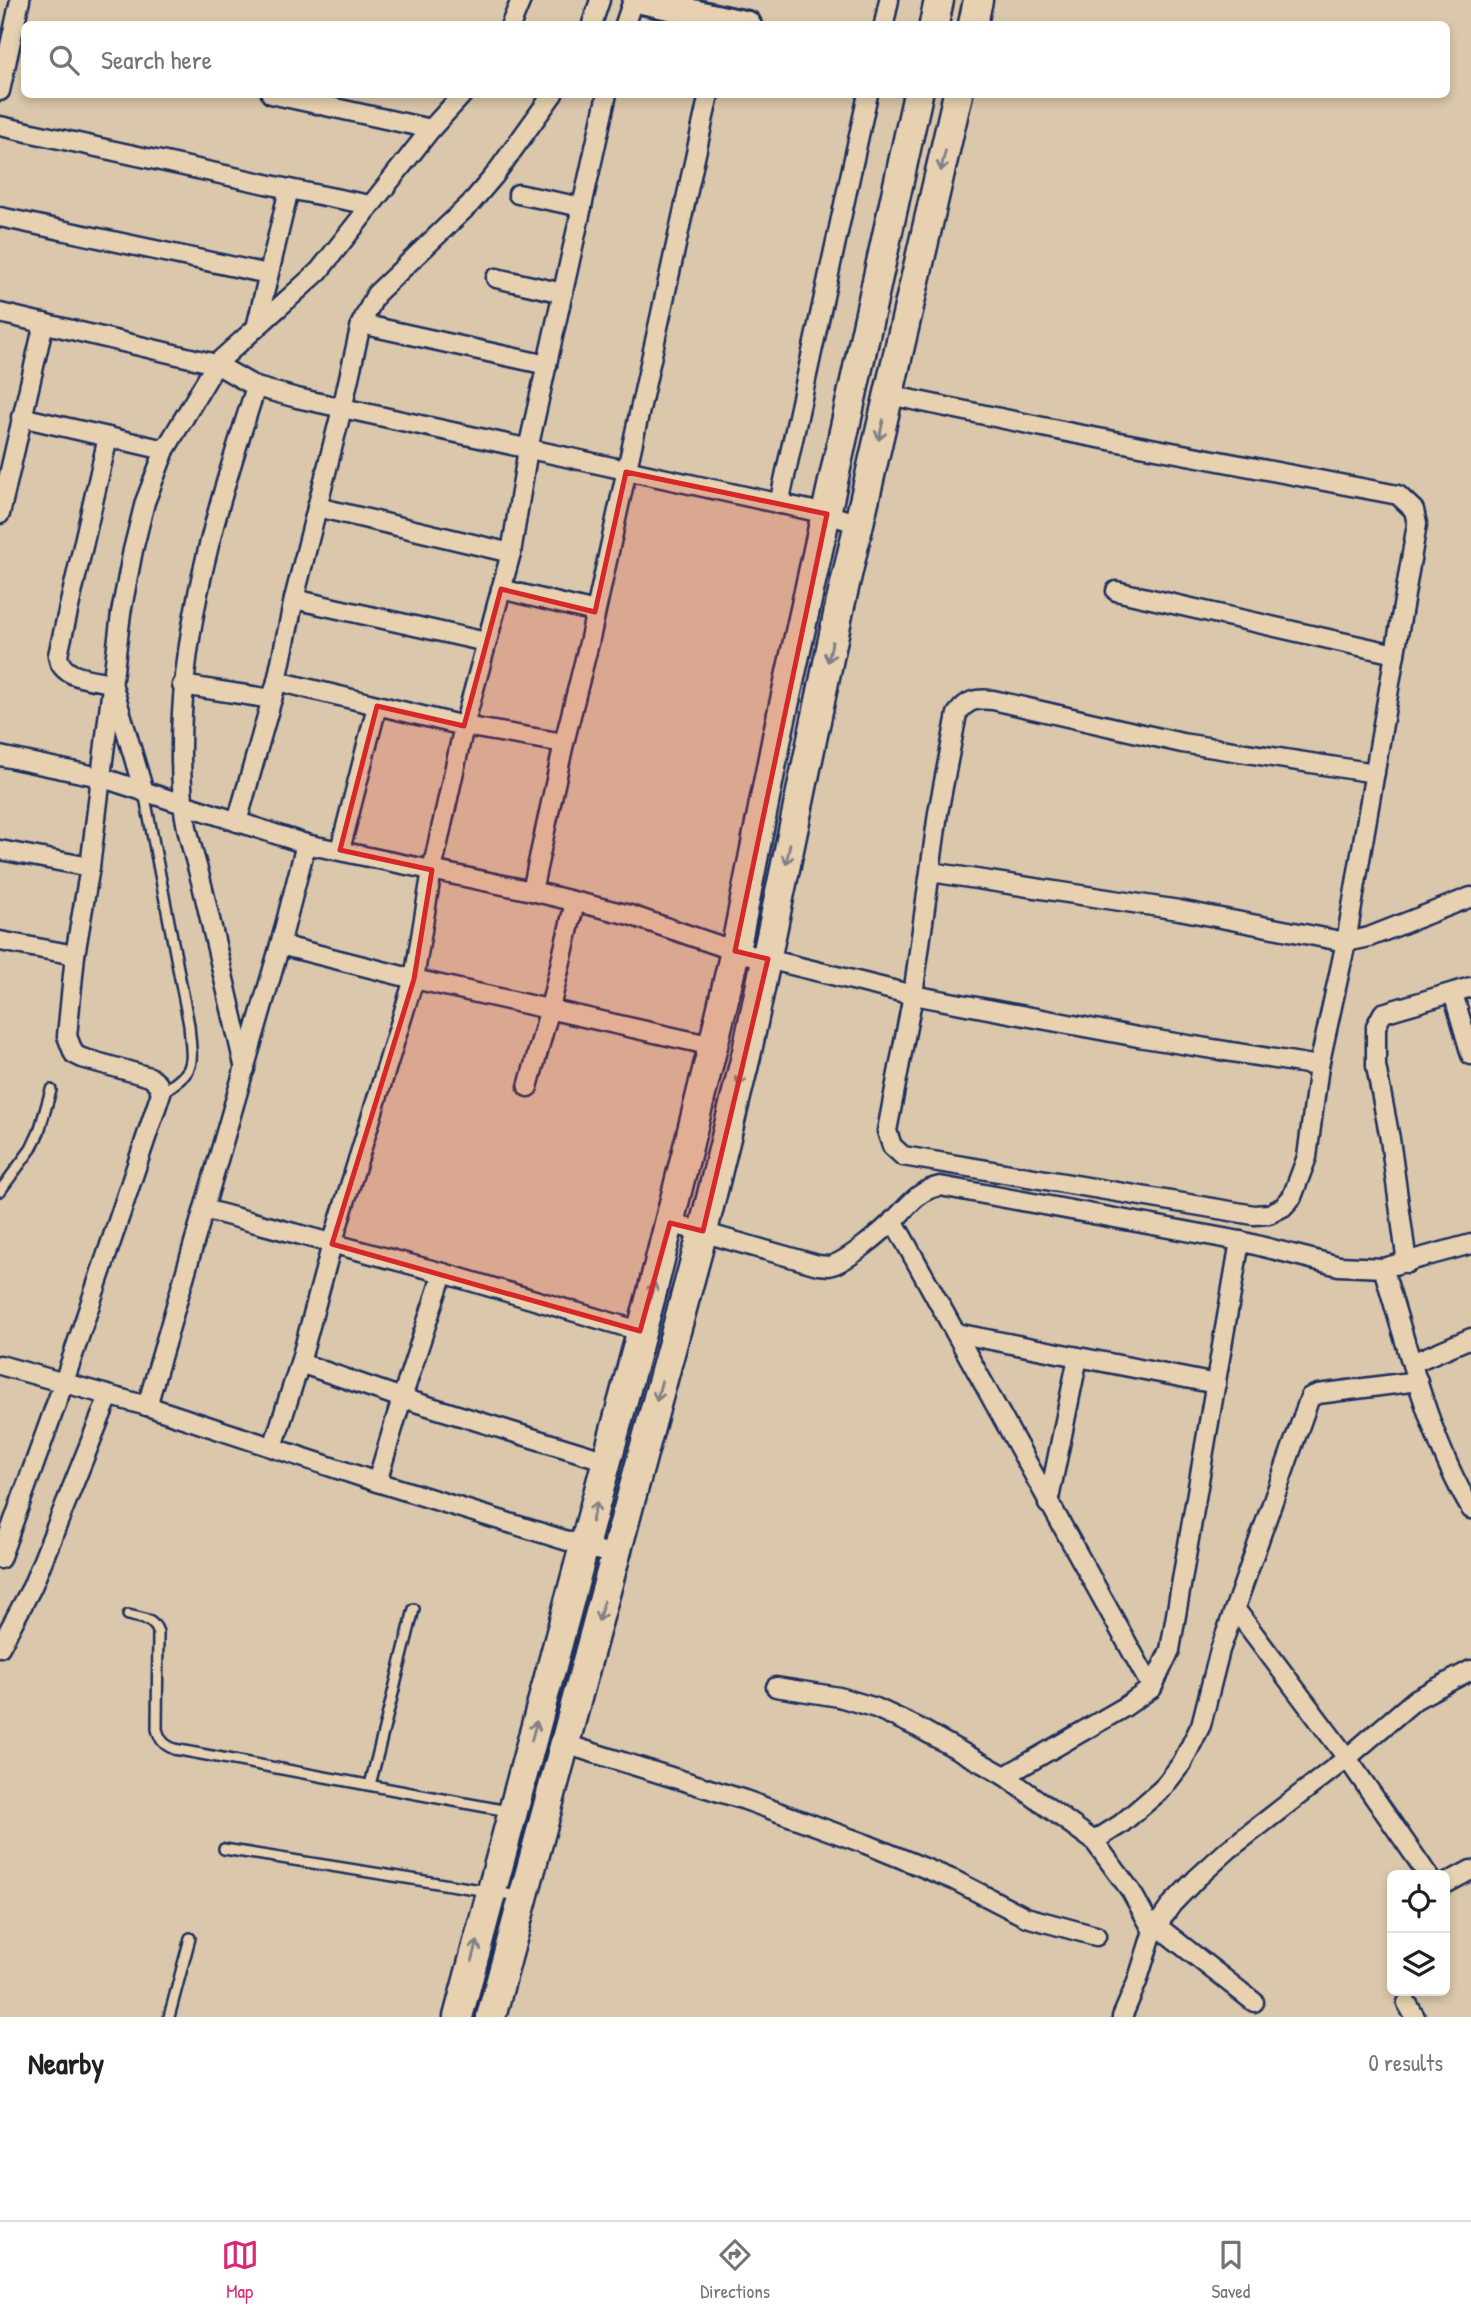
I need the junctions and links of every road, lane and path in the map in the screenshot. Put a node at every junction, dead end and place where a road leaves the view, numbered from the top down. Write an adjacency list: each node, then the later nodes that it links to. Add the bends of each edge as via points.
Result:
1 (20, 0): 15 (street)
2 (521, 0): 8 (street)
3 (600, 0): 9 (street)
4 (635, 0): 10 (street); 11 (street)
5 (889, 0): 12 (street)
6 (939, 0): 13 (main road)
7 (978, 0): 14 (main road)
8 (512, 21)
9 (593, 21)
10 (626, 21)
11 (724, 21)
12 (885, 21)
13 (935, 21)
14 (974, 21)
15 (19, 40): 16 (street)
16 (0, 91)
17 (289, 98): 26 (street)
18 (459, 98): 26 (street)
19 (550, 98): 37 (street, via 471,204 376,294)
20 (606, 98): 30 (street)
21 (708, 98): 48 (street)
22 (867, 98): 49 (street)
23 (917, 98): 52 (main road)
24 (957, 98): 42 (main road, one-way to 42)
25 (0, 126): 27 (street)
26 (431, 129): 29 (street)
27 (289, 189): 29 (street); 32 (street)
28 (518, 194): 30 (street)
29 (370, 205): 38 (street, via 320,271)
30 (582, 206): 34 (street)
31 (0, 217): 32 (street)
32 (268, 274): 38 (street)
33 (496, 278): 34 (street)
34 (563, 293): 39 (street)
35 (0, 313): 36 (street)
36 (44, 323): 40 (street); 44 (street)
37 (360, 324): 39 (street); 43 (street)
38 (256, 328): 40 (street)
39 (547, 365): 46 (street)
40 (221, 367): 41 (street); 47 (street)
41 (251, 385): 43 (street); 62 (street, via 196,600)
42 (889, 395): 53 (main road, one-way to 53); 60 (street, via 1398,495 1414,510 1417,524)
43 (342, 409): 46 (street); 50 (street)
44 (21, 417): 45 (street); 51 (street)
45 (108, 437): 47 (street); 61 (street, via 58,655 64,671)
46 (528, 449): 48 (street); 54 (street)
47 (165, 450): 61 (street, via 133,550)
48 (626, 472): 49 (street); 58 (street)
49 (779, 505): 52 (street)
50 (317, 507): 54 (street); 57 (street)
51 (0, 514)
52 (827, 514): 53 (street); 84 (main road)
53 (859, 524): 86 (main road, one-way to 86)
54 (511, 553): 55 (street)
55 (501, 589): 58 (street); 59 (street)
56 (1116, 592): 60 (street)
57 (294, 599): 59 (street); 63 (street)
58 (595, 612): 66 (street)
59 (486, 642): 65 (street)
60 (1395, 654): 68 (street)
61 (112, 683): 69 (street); 70 (street)
62 (182, 685): 63 (street); 70 (street, via 181,728)
63 (275, 690): 64 (street); 71 (street)
64 (377, 706): 65 (street); 74 (street)
65 (464, 726): 66 (street); 76 (street)
66 (564, 743): 78 (street)
67 (0, 756): 69 (street)
68 (1374, 773): 77 (street, via 1182,743 979,698 965,703 957,714); 82 (street)
69 (100, 777): 70 (street); 75 (street)
70 (164, 799): 71 (street); 95 (street); 98 (lane, via 191,1059 184,1078)
71 (237, 822): 72 (street)
72 (306, 844): 74 (street); 83 (street)
73 (0, 850): 75 (street)
74 (340, 850): 76 (street)
75 (90, 867): 85 (street)
76 (432, 870): 78 (street); 87 (street)
77 (931, 872): 82 (street, via 1179,910); 90 (street)
78 (532, 891): 80 (street)
79 (1471, 897): 82 (street)
80 (575, 902): 84 (street, via 630,915); 91 (street)
81 (0, 941): 85 (street)
82 (1346, 942): 94 (street)
83 (280, 945): 87 (street); 95 (street)
84 (735, 951): 86 (street); 92 (main road)
85 (75, 955): 98 (street, via 69,1047 82,1058 150,1077)
86 (768, 959): 90 (street); 103 (main road, one-way to 103)
87 (414, 979): 91 (street); 105 (street)
88 (1471, 987): 89 (street)
89 (1453, 993): 93 (street); 107 (street, via 1383,1013 1376,1026 1376,1066)
90 (913, 995): 94 (street); 94 (street, via 887,1131 892,1146 903,1156 1269,1214 1292,1197 1307,1157)
91 (550, 1008): 92 (street); 96 (street)
92 (713, 1046): 102 (main road)
93 (1471, 1055)
94 (1319, 1066)
95 (245, 1069): 100 (street)
96 (528, 1087)
97 (51, 1090): 99 (lane, via 31,1149)
98 (161, 1093): 118 (street)
99 (0, 1191)
100 (204, 1209): 105 (street); 122 (street)
101 (893, 1220): 103 (street, via 829,1266); 104 (street, via 917,1195 940,1186); 111 (street)
102 (670, 1223): 103 (street); 110 (main road, one-way to 102)
103 (703, 1231): 130 (main road, one-way to 130)
104 (1240, 1241): 108 (street, via 1339,1266); 119 (street)
105 (332, 1244): 109 (street); 114 (street)
106 (1471, 1244): 107 (street)
107 (1407, 1263): 108 (street)
108 (1383, 1268): 115 (street)
109 (443, 1273): 110 (street); 121 (street)
110 (640, 1331): 124 (main road)
111 (956, 1333): 113 (street); 126 (street)
112 (1471, 1338): 115 (street)
113 (1078, 1357): 119 (street); 126 (street)
114 (300, 1363): 121 (street); 123 (street)
115 (1412, 1363): 117 (street)
116 (0, 1365): 118 (street)
117 (1418, 1381): 127 (street, via 1440,1445); 133 (street, via 1310,1397)
118 (71, 1384): 120 (street); 128 (street)
119 (1216, 1384): 138 (street, via 1170,1650)
120 (103, 1394): 122 (street); 135 (street, via 32,1587)
121 (402, 1398): 124 (street); 125 (street)
122 (147, 1406): 123 (street)
123 (273, 1447): 125 (street)
124 (607, 1461): 129 (main road, one-way to 124)
125 (377, 1482): 129 (street)
126 (1048, 1504): 138 (street)
127 (1471, 1509)
128 (6, 1525): 131 (street)
129 (584, 1545): 130 (street); 143 (main road, one-way to 129)
130 (616, 1556): 139 (main road, one-way to 139)
131 (0, 1559)
132 (414, 1609): 142 (lane)
133 (1236, 1610): 140 (street); 144 (street, via 1220,1650 1201,1725 1182,1763 1162,1789)
134 (128, 1615): 142 (lane, via 149,1621 158,1632 157,1729 165,1745)
135 (0, 1647)
136 (1471, 1670): 140 (street, via 1416,1699)
137 (776, 1687): 141 (street, via 876,1708)
138 (1152, 1688): 141 (street)
139 (565, 1744): 150 (main road); 152 (street, via 854,1839 954,1880 1026,1917)
140 (1348, 1758): 146 (street); 151 (street, via 1196,1878)
141 (1005, 1776): 144 (street)
142 (370, 1785): 143 (lane)
143 (513, 1811): 149 (main road)
144 (1094, 1841): 151 (street)
145 (224, 1849): 149 (lane)
146 (1425, 1870)
147 (1471, 1870): 148 (street)
148 (1450, 1881)
149 (491, 1893): 150 (lane); 156 (main road, one-way to 149)
150 (523, 1897): 157 (main road)
151 (1155, 1928): 154 (street); 158 (street)
152 (1096, 1936)
153 (190, 1938): 155 (lane)
154 (1254, 2002)
155 (169, 2017)
156 (458, 2017)
157 (491, 2017)
158 (1122, 2017)

